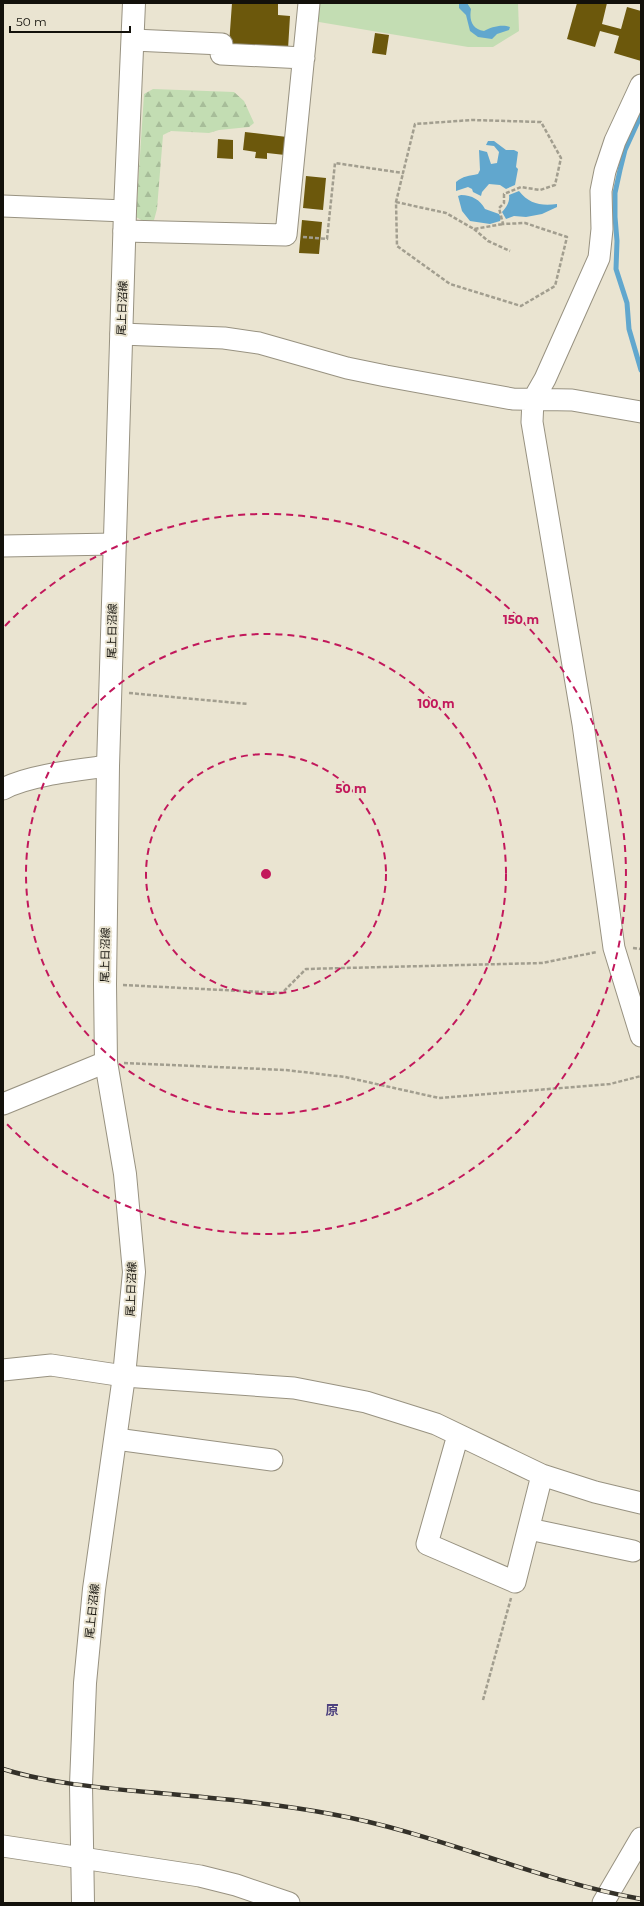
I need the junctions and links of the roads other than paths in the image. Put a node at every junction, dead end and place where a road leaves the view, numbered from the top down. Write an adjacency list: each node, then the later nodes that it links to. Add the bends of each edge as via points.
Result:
1 (134, 3): 3 (main road, 尾上日沼線)
2 (309, 3): 4 (street)
3 (133, 40): 4 (street, via 222,44 221,54); 7 (main road, 尾上日沼線)
4 (304, 58): 7 (street, via 286,235)
5 (641, 85): 9 (street, via 615,141 605,171 601,191 602,229 599,258 545,379)
6 (3, 206): 7 (street)
7 (124, 221): 8 (main road, 尾上日沼線)
8 (121, 334): 9 (street, via 224,338 259,343 347,368 513,399); 11 (main road, 尾上日沼線)
9 (533, 400): 10 (street, via 572,400); 15 (street, via 532,422 583,724 614,948)
10 (641, 412)
11 (115, 544): 12 (street); 13 (main road, 尾上日沼線)
12 (3, 546)
13 (108, 766): 14 (street, via 62,772); 16 (main road, 尾上日沼線)
14 (3, 789)
15 (641, 1036)
16 (106, 1062): 17 (street); 19 (main road, 尾上日沼線, via 125,1174 134,1272)
17 (3, 1104)
18 (3, 1370): 19 (street, via 51,1365)
19 (124, 1376): 20 (street, via 294,1388 366,1402 436,1424); 21 (main road, 尾上日沼線)
20 (458, 1434): 23 (street); 25 (street, via 427,1544 515,1582)
21 (116, 1439): 22 (street); 29 (main road, 尾上日沼線, via 94,1589 85,1683 81,1785)
22 (272, 1460)
23 (542, 1475): 24 (street); 25 (street)
24 (641, 1503)
25 (529, 1529): 26 (street)
26 (633, 1551)
27 (641, 1838): 32 (street)
28 (3, 1846): 29 (street)
29 (83, 1857): 30 (main road, 尾上日沼線); 31 (street, via 200,1876)
30 (84, 1903)
31 (289, 1903)
32 (603, 1903)

